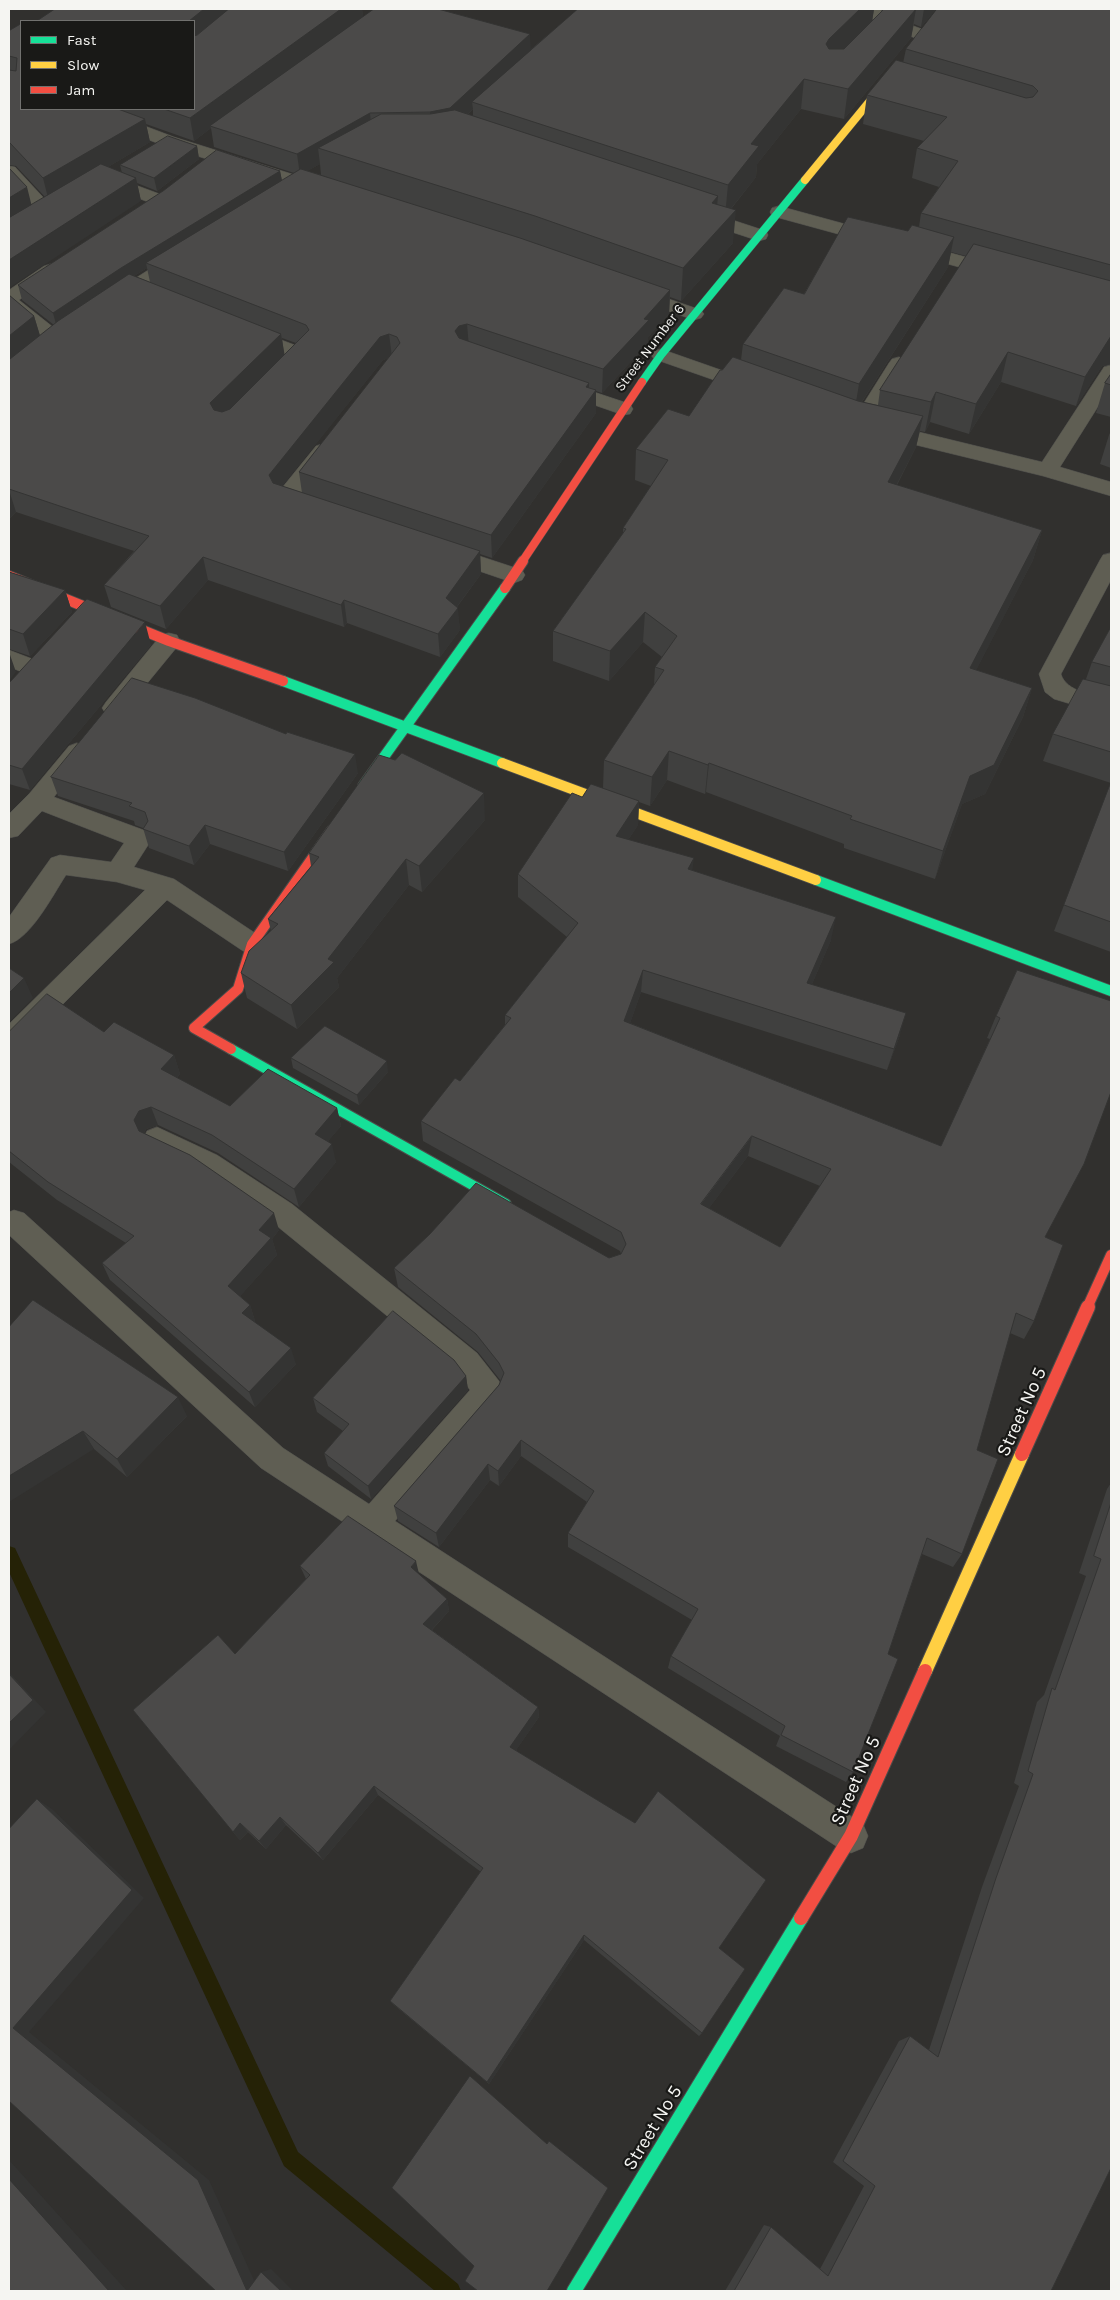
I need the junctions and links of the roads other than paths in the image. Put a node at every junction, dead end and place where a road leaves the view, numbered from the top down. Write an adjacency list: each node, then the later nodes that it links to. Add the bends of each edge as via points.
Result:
1 (869, 9): 2 (street)
2 (886, 22): 3 (street); 4 (street)
3 (871, 34)
4 (924, 36)
5 (890, 77): 6 (street); 24 (street, Street Number 6)
6 (906, 87)
7 (92, 110): 8 (street)
8 (120, 114): 10 (street)
9 (212, 138): 12 (street)
10 (168, 141): 11 (street); 12 (street)
11 (152, 150)
12 (196, 150): 17 (street, via 210,162)
13 (120, 169): 16 (street)
14 (9, 171): 21 (street, via 39,217)
15 (320, 174): 17 (street)
16 (104, 178): 18 (street); 23 (street, via 166,195)
17 (303, 183): 19 (street); 20 (street)
18 (88, 188)
19 (341, 195)
20 (279, 198)
21 (63, 203)
22 (684, 210): 25 (street)
23 (142, 211)
24 (778, 212): 25 (street, Street Number 6); 28 (street, via 957,270)
25 (759, 235): 35 (street, Street Number 6)
26 (197, 248): 29 (street)
27 (67, 260): 31 (street)
28 (1018, 278)
29 (132, 288): 32 (street); 34 (street)
30 (620, 288): 35 (street)
31 (9, 298)
32 (158, 298)
33 (9, 302): 37 (street, via 50,344)
34 (97, 313)
35 (694, 314): 39 (street, Street Number 6)
36 (230, 326): 42 (street, via 301,354)
37 (73, 328)
38 (911, 343): 46 (street, via 851,422)
39 (661, 354): 43 (street); 44 (street, Street Number 6)
40 (1111, 371): 46 (street)
41 (541, 380): 44 (street)
42 (267, 387)
43 (770, 393)
44 (623, 409): 51 (street, Street Number 6)
45 (338, 432): 48 (street, via 285,499)
46 (1047, 470): 47 (street)
47 (1111, 489)
48 (331, 514)
49 (422, 544): 51 (street)
50 (1111, 560): 58 (street, via 1050,674 1053,686 1062,693)
51 (514, 575): 59 (street, Street Number 6)
52 (9, 576): 53 (street)
53 (91, 608): 54 (street); 55 (street)
54 (72, 628)
55 (169, 641): 59 (street); 61 (street)
56 (9, 658): 57 (street)
57 (35, 669)
58 (1111, 708)
59 (405, 727): 60 (street, Street Number 6); 68 (street)
60 (354, 799)
61 (38, 800): 63 (street); 64 (street, via 140,839)
62 (337, 824): 67 (street)
63 (9, 827)
64 (117, 872): 65 (street); 66 (street, via 60,865)
65 (165, 886): 67 (street); 69 (street)
66 (9, 934)
67 (252, 944): 71 (street, via 238,989 194,1028)
68 (1111, 991)
69 (9, 1041)
70 (157, 1139): 74 (street, via 208,1163 282,1213 467,1363 488,1391)
71 (514, 1209)
72 (14, 1222): 74 (street, via 272,1458)
73 (1111, 1255): 75 (street, Street No 5)
74 (372, 1524): 75 (street)
75 (851, 1836): 76 (street, Street No 5)
76 (574, 2291)

